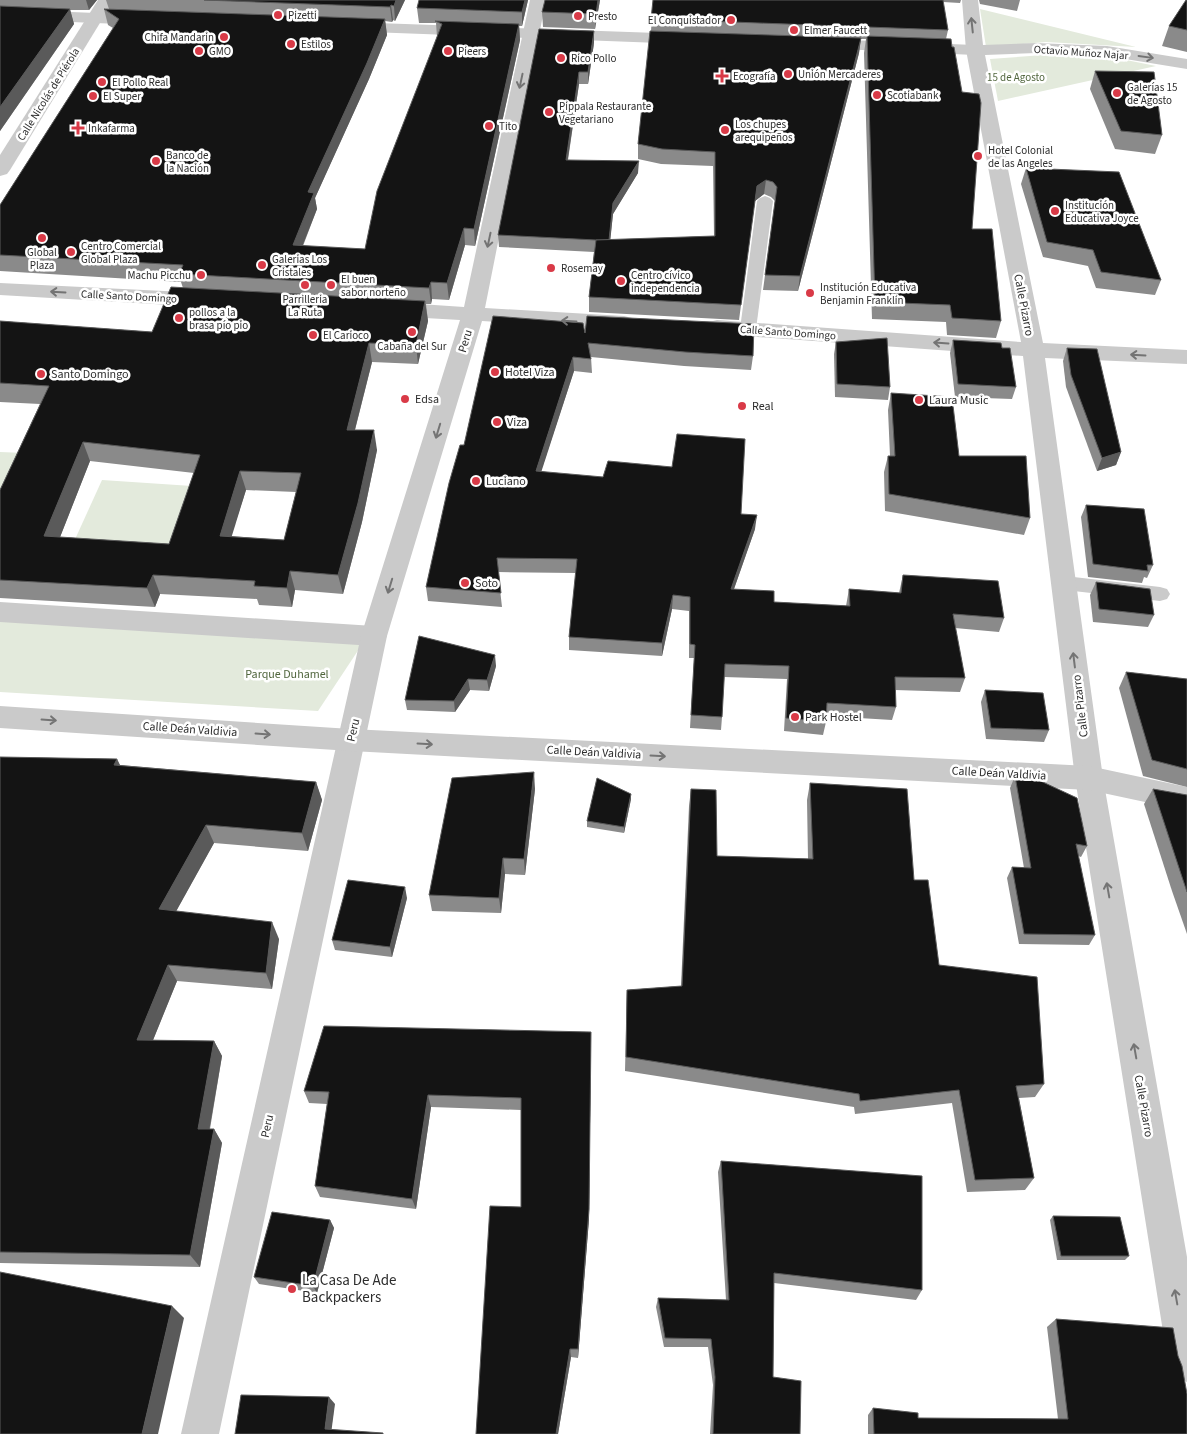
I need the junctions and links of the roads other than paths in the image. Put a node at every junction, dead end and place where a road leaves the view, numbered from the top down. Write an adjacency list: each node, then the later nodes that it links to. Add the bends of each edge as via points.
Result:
1 (106, 0): 5 (street, Calle Nicolás de Piérola)
2 (538, 0): 8 (street, Peru)
3 (970, 0): 11 (street, Calle Pizarro, one-way to 3)
4 (0, 14): 5 (street)
5 (94, 18): 6 (street); 13 (street, Calle Nicolás de Piérola)
6 (164, 20)
7 (332, 26): 8 (street)
8 (531, 33): 9 (street); 18 (street, Peru, one-way to 18)
9 (698, 40)
10 (807, 44): 11 (street, Octavio Muñoz Najar)
11 (975, 50): 12 (street, Octavio Muñoz Najar, one-way to 12, via 1108,51); 22 (street, Calle Pizarro)
12 (1187, 64)
13 (0, 170)
14 (765, 201): 21 (lane)
15 (0, 289): 16 (street, Calle Santo Domingo, one-way to 15)
16 (229, 301)
17 (367, 308): 18 (street)
18 (473, 314): 19 (street, one-way to 18); 27 (street, Peru, one-way to 27)
19 (640, 324)
20 (698, 326): 21 (street, Calle Santo Domingo)
21 (748, 329): 22 (street, Calle Santo Domingo, one-way to 21)
22 (1033, 350): 23 (street, Calle Santo Domingo, one-way to 22); 24 (street, Calle Pizarro)
23 (1187, 357)
24 (1065, 583): 25 (lane); 30 (street, Calle Pizarro, one-way to 24)
25 (1160, 594)
26 (0, 612): 27 (street)
27 (374, 636): 29 (street, Peru)
28 (0, 717): 29 (street, Calle Deán Valdivia, one-way to 29)
29 (351, 740): 30 (street, Calle Deán Valdivia, one-way to 30); 33 (street, Peru)
30 (1089, 778): 31 (street, Calle Deán Valdivia); 32 (street, Calle Pizarro, one-way to 30)
31 (1187, 800)
32 (1187, 1362)
33 (200, 1434)

